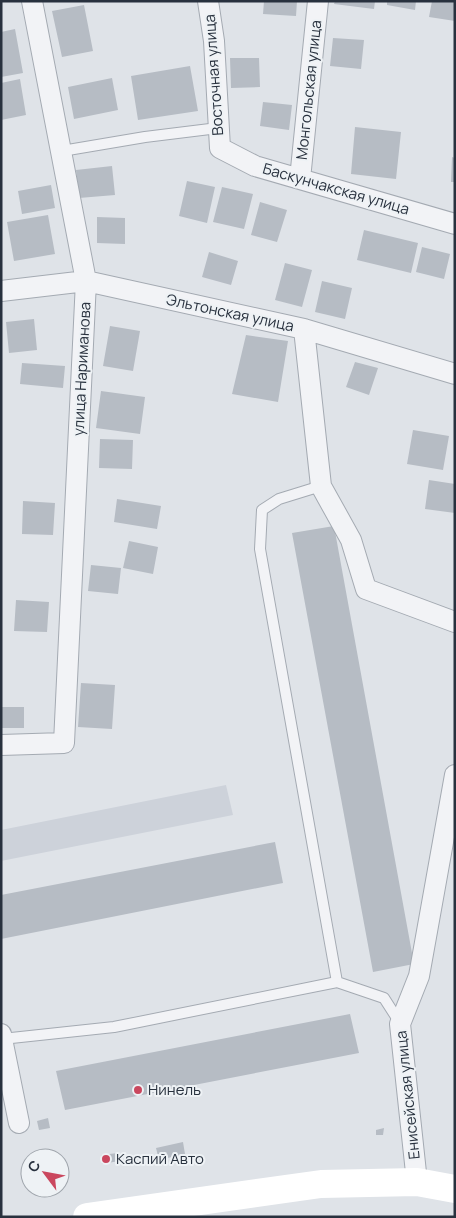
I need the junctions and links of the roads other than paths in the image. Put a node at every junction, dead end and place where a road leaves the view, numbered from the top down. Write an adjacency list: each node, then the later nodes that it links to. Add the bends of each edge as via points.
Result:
1 (32, 1): 5 (street, улица Нариманова)
2 (208, 1): 4 (street, Восточная улица, via 214,41)
3 (318, 1): 6 (street, Монгольская улица)
4 (218, 138): 5 (lane, via 144,137); 6 (street, Баскунчакская улица, via 255,166)
5 (62, 151): 8 (street, улица Нариманова)
6 (300, 179): 7 (street, Баскунчакская улица)
7 (455, 224)
8 (86, 281): 9 (street, Эльтонская улица); 10 (street, Эльтонская улица); 14 (street, улица Нариманова, via 64,743)
9 (1, 291)
10 (304, 330): 11 (street, Эльтонская улица); 12 (street)
11 (455, 374)
12 (321, 486): 13 (street, via 350,540 366,589); 17 (lane, via 279,499 262,510 260,548)
13 (455, 622)
14 (1, 744)
15 (455, 775): 16 (street, Енисейская улица)
16 (451, 822): 18 (street, Енисейская улица, via 419,976)
17 (337, 982): 18 (lane, via 384,998); 19 (lane, via 114,1027)
18 (400, 1024): 21 (street, Енисейская улица)
19 (2, 1036): 20 (street)
20 (18, 1123)
21 (417, 1182): 22 (main road); 23 (main road, via 321,1184)
22 (455, 1189)
23 (87, 1217)

